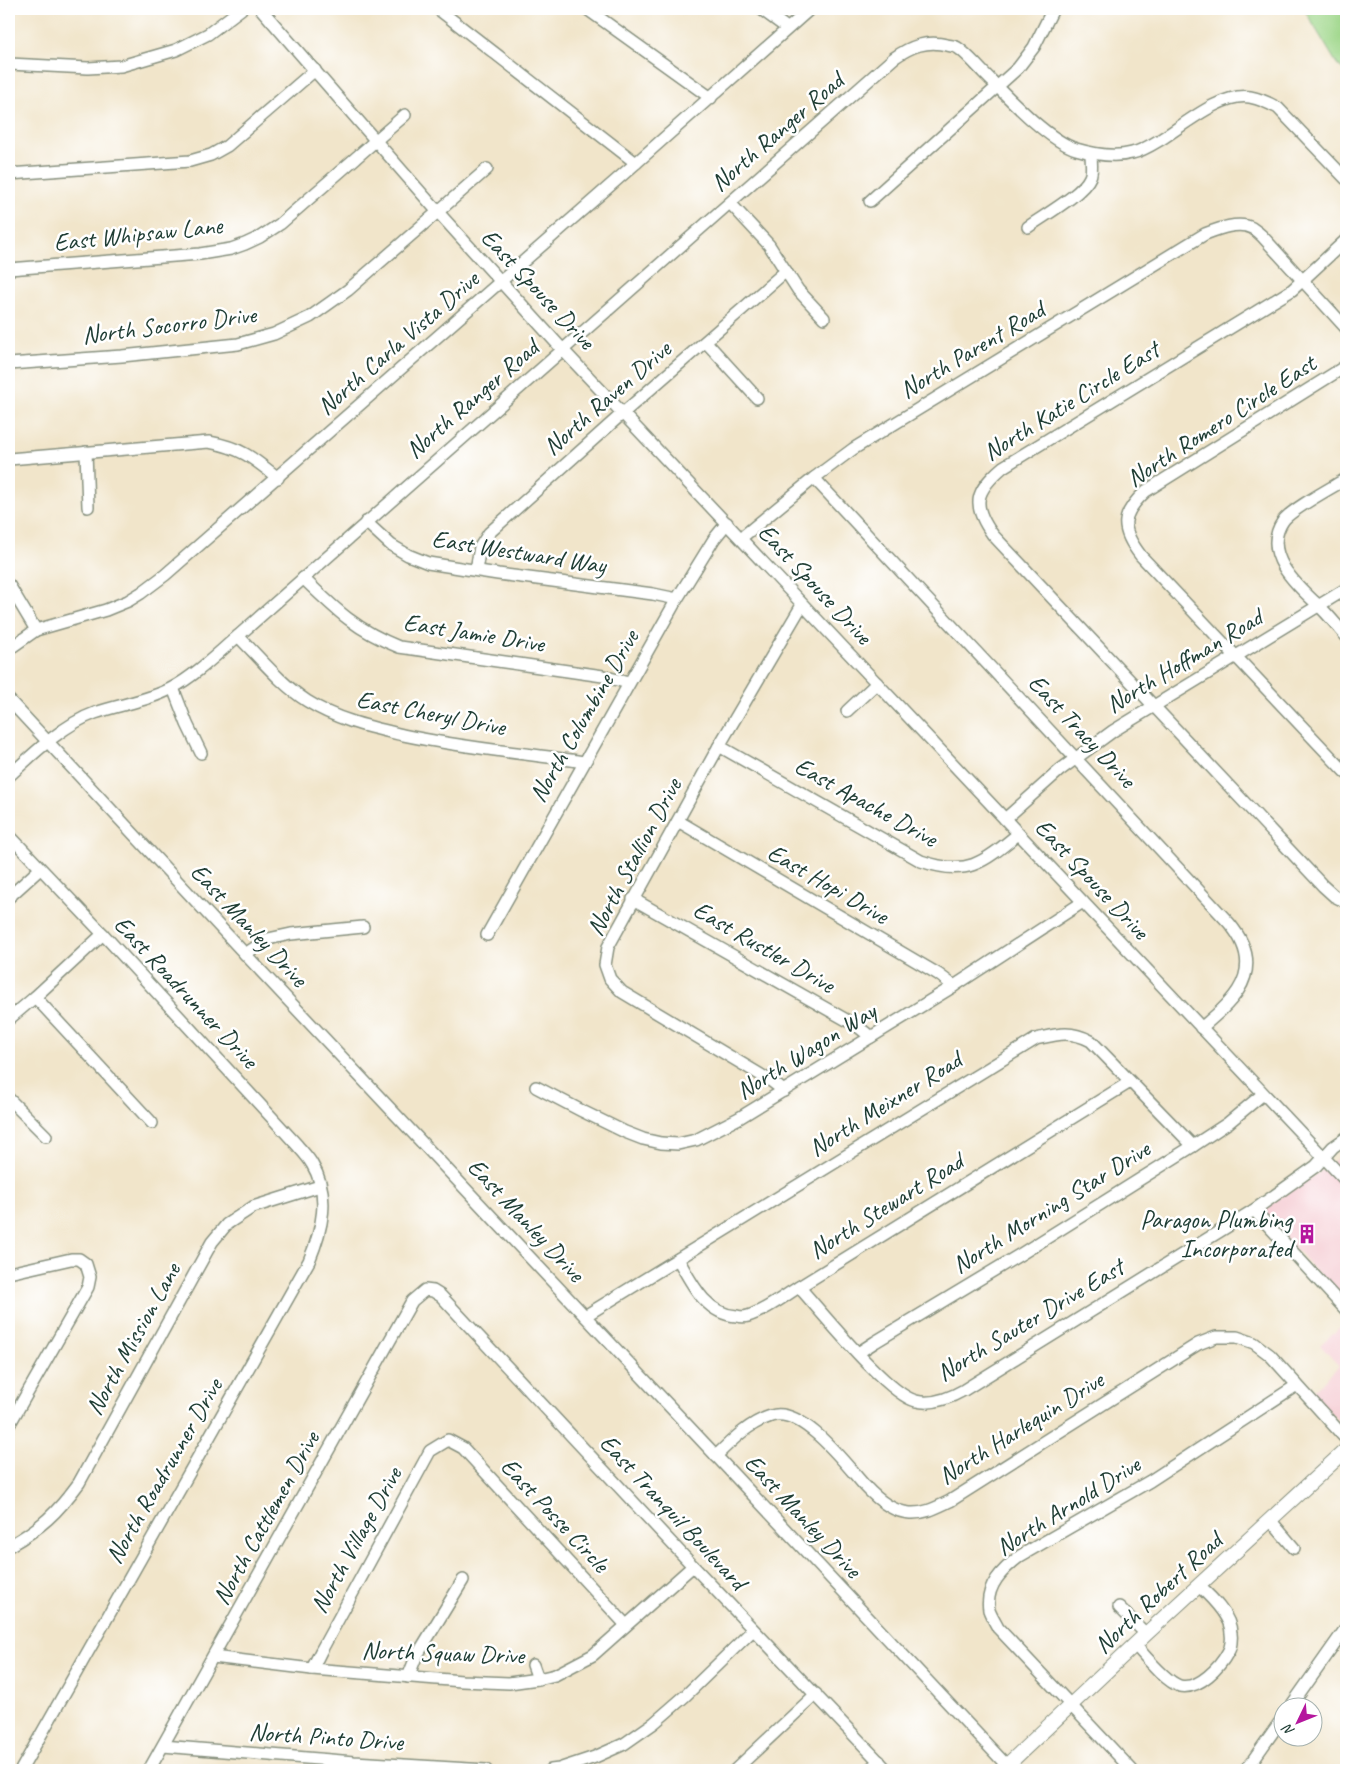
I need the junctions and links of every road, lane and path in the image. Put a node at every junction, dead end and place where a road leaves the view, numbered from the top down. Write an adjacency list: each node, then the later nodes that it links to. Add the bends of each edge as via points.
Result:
1 (241, 9): 9 (street, via 208,34 176,50 121,66 88,68)
2 (260, 9): 10 (street, East Spouse Drive)
3 (438, 9): 16 (street)
4 (587, 9): 12 (street)
5 (761, 9): 8 (street)
6 (810, 9): 8 (street, North Carla Vista Drive)
7 (1053, 9): 11 (street, via 1034,47 1018,68)
8 (787, 28): 12 (street, North Carla Vista Drive)
9 (9, 64)
10 (315, 70): 14 (street, East Spouse Drive); 18 (street, via 227,146 211,155 190,161)
11 (997, 86): 15 (street, North Ranger Road, via 1048,132 1070,147); 20 (street); 21 (street, North Ranger Road, via 957,47 925,43 908,48)
12 (710, 98): 16 (street, North Carla Vista Drive)
13 (405, 114): 14 (street, East Whipsaw Lane)
14 (376, 142): 22 (street, East Spouse Drive); 25 (street, East Whipsaw Lane, via 295,212 246,244 200,254)
15 (1091, 154): 19 (street, North Ranger Road, via 1132,153 1151,145 1213,106 1249,96 1278,108); 23 (street, via 1091,175 1087,183)
16 (636, 164): 28 (street, North Carla Vista Drive)
17 (487, 169): 22 (street, North Socorro Drive)
18 (9, 174)
19 (1346, 179)
20 (870, 201)
21 (730, 203): 26 (street, via 769,245); 32 (street, North Ranger Road)
22 (437, 211): 28 (street, East Spouse Drive); 33 (street, North Socorro Drive, via 348,290 310,317 274,334 228,345)
23 (1028, 227)
24 (1346, 240): 27 (street, North Katie Circle East)
25 (9, 269)
26 (786, 271): 29 (street, via 798,290); 31 (street, North Raven Drive)
27 (1303, 280): 30 (street); 40 (street, North Parent Road, via 1252,228 1242,225 1222,227 1205,234 853,449); 62 (street, North Katie Circle East, via 1292,290 1002,467 981,492 980,514 993,535)
28 (501, 282): 32 (street, East Spouse Drive); 39 (street, North Carla Vista Drive)
29 (824, 318)
30 (1346, 328)
31 (706, 342): 35 (street); 36 (street, North Raven Drive)
32 (562, 349): 36 (street, East Spouse Drive); 43 (street, North Ranger Road)
33 (9, 364)
34 (1346, 366): 57 (street, North Romero Circle East, via 1146,491 1126,516 1126,529 1141,556)
35 (757, 398)
36 (623, 413): 44 (street, East Spouse Drive); 46 (street, North Raven Drive, via 489,533 480,547)
37 (86, 452): 38 (street); 39 (street, via 209,442 226,445 251,456); 42 (street)
38 (9, 458)
39 (278, 478): 53 (street, North Carla Vista Drive, via 142,593 106,610)
40 (814, 478): 45 (street, North Parent Road); 67 (street, East Tracy Drive)
41 (1346, 479): 52 (street, via 1283,520 1277,533 1276,550 1283,567)
42 (88, 507)
43 (366, 522): 46 (street, East Westward Way, via 408,555 428,563); 47 (street, North Ranger Road)
44 (727, 523): 45 (street, East Spouse Drive); 50 (street, North Columbine Drive)
45 (741, 538): 51 (street, East Spouse Drive)
46 (476, 570): 50 (street, East Westward Way)
47 (303, 578): 54 (street, North Ranger Road); 58 (street, East Jamie Drive, via 349,621 399,647 602,676)
48 (9, 585): 53 (street)
49 (1346, 589): 52 (street, North Hoffman Road)
50 (677, 599): 58 (street, North Columbine Drive)
51 (802, 606): 59 (street, East Spouse Drive); 65 (street, North Stallion Drive)
52 (1319, 606): 55 (street); 57 (street, North Hoffman Road)
53 (36, 630): 56 (street)
54 (238, 636): 60 (street, North Ranger Road); 68 (street, East Cheryl Drive, via 284,683 306,700 329,714 358,725 448,744)
55 (1346, 636)
56 (9, 649)
57 (1236, 656): 62 (street, North Hoffman Road); 69 (street, North Romero Circle East)
58 (628, 683): 68 (street, North Columbine Drive)
59 (877, 683): 63 (street); 71 (street, East Spouse Drive)
60 (173, 688): 64 (street, North Ranger Road, via 79,720); 66 (street)
61 (9, 700): 64 (street, East Manley Drive)
62 (1154, 707): 67 (street, North Hoffman Road); 79 (street, North Katie Circle East, via 1323,886)
63 (847, 712)
64 (48, 743): 70 (street, North Ranger Road); 83 (street, East Manley Drive)
65 (719, 746): 72 (street, North Stallion Drive); 73 (street, East Apache Drive, via 921,861 938,867 953,869 975,865)
66 (201, 753)
67 (1076, 757): 71 (street, North Hoffman Road); 87 (street, East Tracy Drive, via 1242,941 1247,956 1246,974 1239,989 1228,1005)
68 (584, 762): 82 (street, North Columbine Drive)
69 (1346, 773)
70 (9, 776)
71 (1005, 820): 73 (street, East Spouse Drive)
72 (678, 822): 77 (street, North Stallion Drive); 84 (street, East Hopi Drive)
73 (1018, 834): 78 (street, East Spouse Drive)
74 (9, 835): 75 (street, East Roadrunner Drive)
75 (40, 869): 76 (street); 81 (street, East Roadrunner Drive)
76 (9, 897)
77 (633, 899): 88 (street, East Rustler Drive, via 857,1026); 91 (street, North Stallion Drive, via 608,947 605,965 610,979 622,992)
78 (1082, 902): 84 (street, North Wagon Way); 87 (street, East Spouse Drive)
79 (1346, 902)
80 (363, 927): 83 (street, via 268,939)
81 (103, 934): 85 (street); 100 (street, East Roadrunner Drive, via 297,1145 312,1164)
82 (487, 935)
83 (245, 954): 107 (street, East Manley Drive)
84 (954, 986): 88 (street, North Wagon Way)
85 (35, 997): 86 (street); 94 (street)
86 (9, 1019)
87 (1201, 1028): 92 (street, East Spouse Drive)
88 (870, 1037): 91 (street, North Wagon Way)
89 (1130, 1082): 97 (street, North Meixner Road); 102 (street, North Meixner Road, via 1079,1035 1064,1033 1036,1039); 104 (street, North Stewart Road)
90 (536, 1087): 91 (street, North Wagon Way, via 625,1132 661,1143 678,1144 696,1140)
91 (784, 1091)
92 (1264, 1094): 97 (street, North Morning Star Drive); 98 (street, East Spouse Drive)
93 (9, 1099): 95 (street)
94 (152, 1123)
95 (46, 1136)
96 (1346, 1138): 98 (street, North Sauter Drive East)
97 (1193, 1146): 108 (street, North Morning Star Drive)
98 (1324, 1157): 99 (street, East Spouse Drive); 101 (street, North Sauter Drive East)
99 (1346, 1181)
100 (320, 1186): 116 (street, North Mission Lane, via 253,1207 222,1230 212,1242 79,1483 51,1518); 139 (street, North Roadrunner Drive, via 321,1228 309,1261)
101 (1254, 1210): 106 (street); 108 (street, North Sauter Drive East, via 947,1399 916,1401 900,1394)
102 (678, 1259): 104 (street, North Stewart Road, via 696,1291 707,1303 731,1316 747,1317); 107 (street, North Meixner Road)
103 (9, 1273): 110 (street, via 79,1259 86,1264 90,1277 88,1287)
104 (799, 1286): 108 (street, North Sauter Drive East)
105 (424, 1290): 118 (street, East Tranquil Boulevard, via 441,1296); 127 (street, North Cattlemen Drive, via 412,1301)
106 (1346, 1310)
107 (585, 1316): 114 (street, East Manley Drive)
108 (858, 1353)
109 (1297, 1385): 112 (street, North Harlequin Drive); 114 (street, North Harlequin Drive, via 1270,1354 1254,1343 1237,1337 1216,1337 1198,1344 950,1500 927,1511 909,1513 889,1507 812,1428 792,1416 773,1415 754,1424); 134 (street, North Arnold Drive, via 1150,1481 1020,1556 995,1581 989,1596 990,1610 998,1628)
110 (9, 1425)
111 (448, 1440): 122 (street, East Posse Circle, via 462,1448); 129 (street, North Village Drive, via 430,1451)
112 (1346, 1440)
113 (1346, 1450): 115 (main road, North Robert Road)
114 (716, 1456): 138 (street, East Manley Drive)
115 (1271, 1521): 117 (street); 120 (main road, North Robert Road)
116 (9, 1546)
117 (1294, 1548)
118 (693, 1566): 122 (street, North Squaw Drive); 124 (street, East Tranquil Boulevard)
119 (463, 1580): 130 (street, via 416,1657)
120 (1200, 1586): 125 (main road, North Robert Road); 126 (street, via 1225,1615 1232,1632 1229,1650 1207,1677 1194,1686 1180,1686 1165,1676)
121 (1119, 1607): 125 (street)
122 (626, 1625): 131 (street, North Squaw Drive, via 593,1654 555,1675)
123 (1346, 1628): 133 (street)
124 (753, 1630): 132 (street, East Tranquil Boulevard); 142 (street, via 685,1696 624,1744 595,1757)
125 (1146, 1634): 126 (main road, North Robert Road)
126 (1134, 1645): 134 (main road, North Robert Road)
127 (213, 1657): 129 (street, North Squaw Drive); 136 (street, North Cattlemen Drive)
128 (533, 1666): 131 (street)
129 (312, 1669): 130 (street, North Squaw Drive)
130 (408, 1677): 131 (street, North Squaw Drive, via 509,1682)
131 (538, 1679)
132 (816, 1694): 137 (street, East Tranquil Boulevard); 143 (street)
133 (1298, 1696)
134 (1071, 1705): 138 (main road, North Robert Road); 146 (street, North Arnold Drive)
135 (1272, 1733): 147 (street)
136 (163, 1746): 140 (street, North Cattlemen Drive); 141 (street, North Pinto Drive)
137 (879, 1761): 144 (street); 145 (street, East Tranquil Boulevard)
138 (1007, 1769)
139 (21, 1770)
140 (149, 1770)
141 (486, 1770)
142 (551, 1770)
143 (735, 1770)
144 (869, 1770)
145 (887, 1770)
146 (1132, 1770)
147 (1246, 1770)

